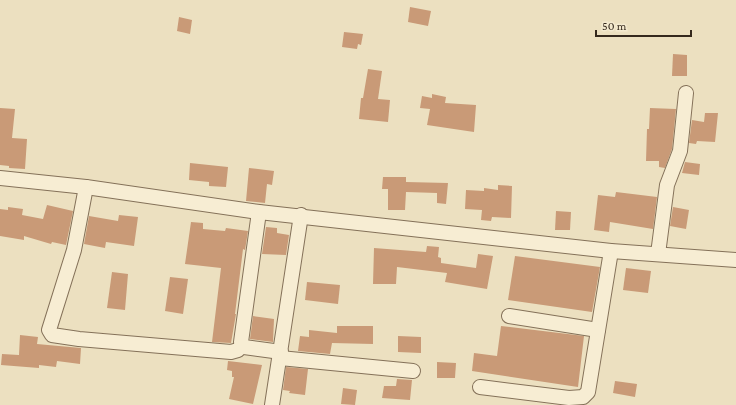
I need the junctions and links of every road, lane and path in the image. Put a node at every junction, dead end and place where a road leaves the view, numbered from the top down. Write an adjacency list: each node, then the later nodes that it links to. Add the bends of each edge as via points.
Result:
1 (686, 93): 7 (street, via 680,151 667,185)
2 (0, 178): 3 (street)
3 (86, 187): 4 (street); 11 (street, via 74,250 50,333 78,339 231,352 238,350)
4 (259, 212): 5 (street); 11 (street, via 240,342)
5 (301, 215): 6 (street); 12 (street)
6 (611, 251): 7 (street); 10 (street)
7 (658, 254): 8 (street)
8 (736, 260)
9 (509, 316): 10 (street)
10 (598, 330): 14 (street, via 588,392 583,397 570,398)
11 (242, 345): 12 (street)
12 (280, 355): 13 (street); 15 (street)
13 (413, 371)
14 (480, 387)
15 (272, 405)

